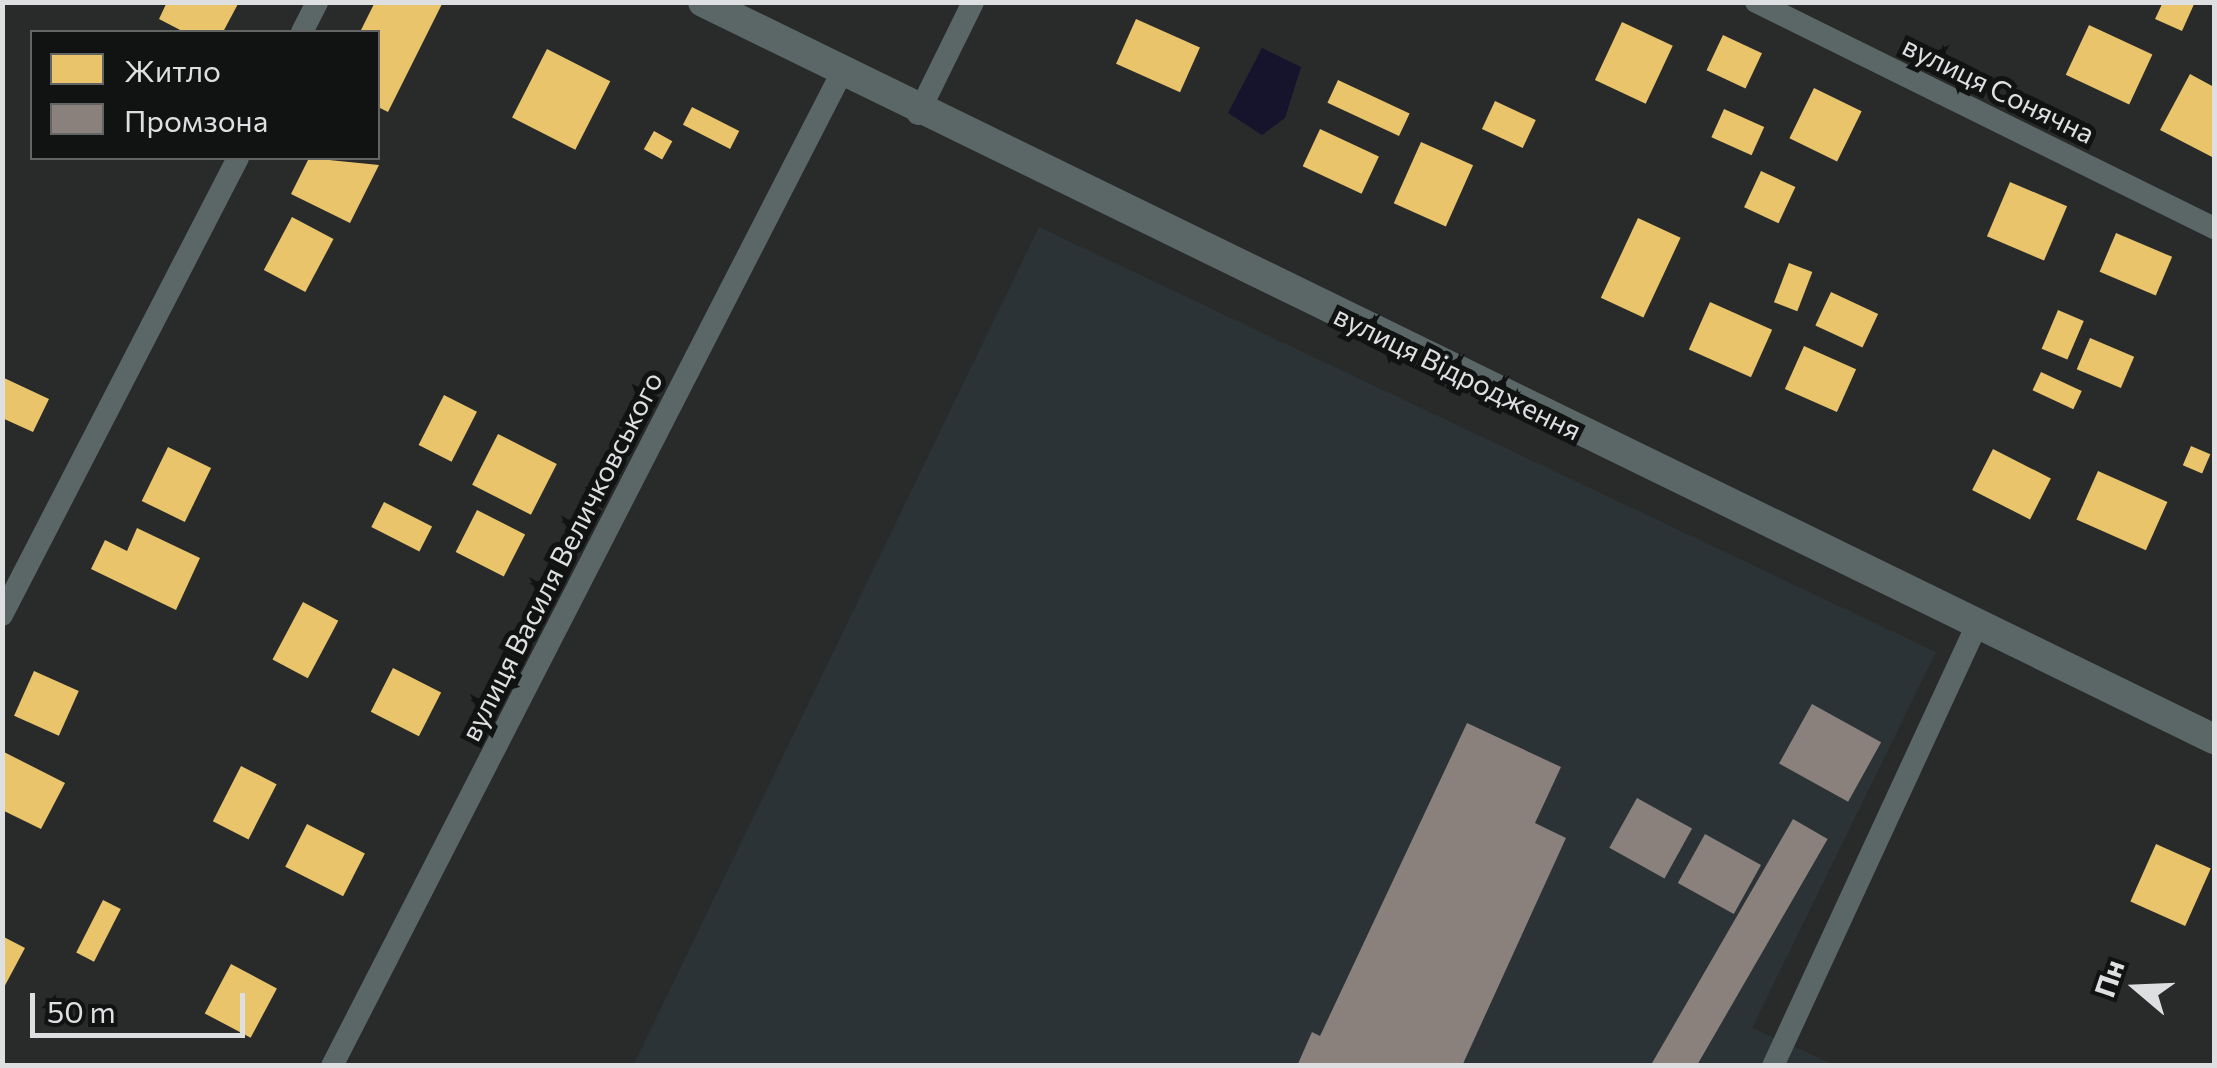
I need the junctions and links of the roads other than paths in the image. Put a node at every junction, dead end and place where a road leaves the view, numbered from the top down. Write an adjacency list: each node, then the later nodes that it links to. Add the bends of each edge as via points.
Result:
1 (317, 2): 5 (street)
2 (704, 2): 6 (street, вулиця Відродження)
3 (973, 2): 7 (street)
4 (1756, 2): 9 (street, вулиця Сонячна)
5 (303, 30)
6 (841, 74): 7 (street, вулиця Відродження); 13 (street, вулиця Василя Величковського)
7 (918, 114): 11 (street, вулиця Відродження)
8 (237, 160): 10 (street)
9 (2214, 228)
10 (2, 615)
11 (1976, 626): 12 (street, вулиця Відродження); 14 (street)
12 (2214, 739)
13 (332, 1066)
14 (1773, 1066)

